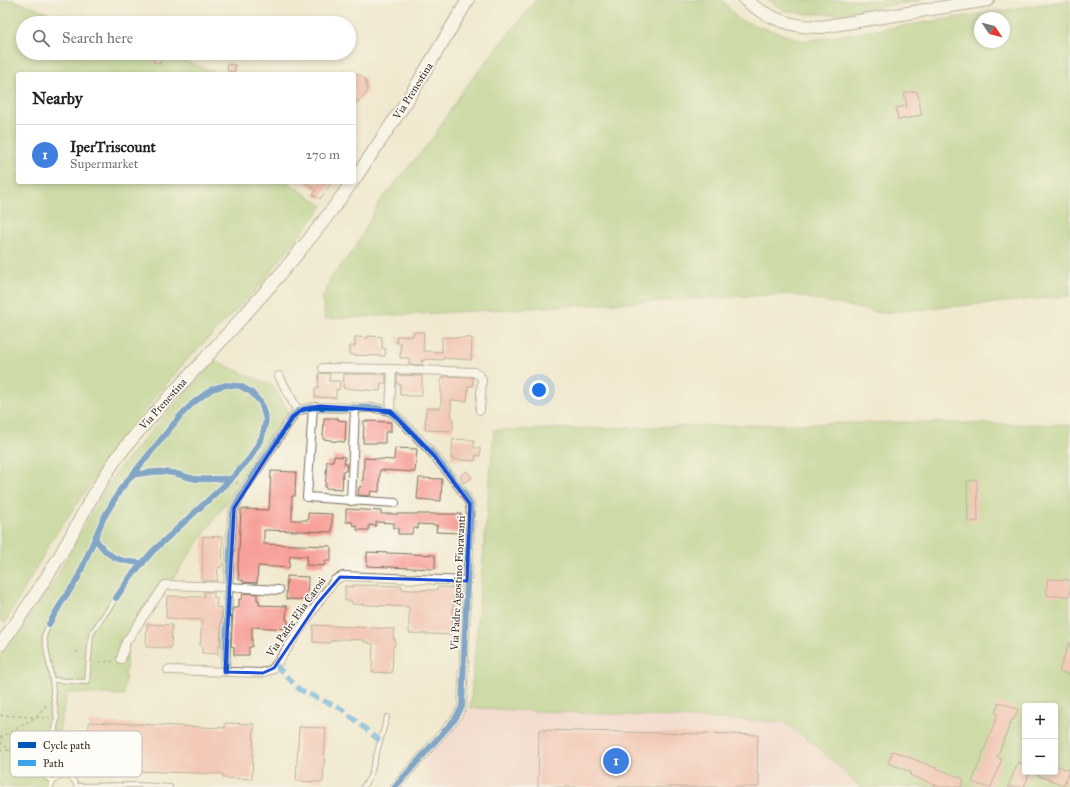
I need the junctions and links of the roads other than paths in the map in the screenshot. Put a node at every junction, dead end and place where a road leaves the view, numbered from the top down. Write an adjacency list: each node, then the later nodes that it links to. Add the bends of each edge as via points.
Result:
1 (468, 0): 4 (main road, Via Prenestina, via 405,104)
2 (745, 0): 3 (main road, via 760,11 783,22 801,26 821,26)
3 (988, 0)
4 (356, 177)
5 (351, 184): 21 (main road, Via Prenestina, via 283,271 119,455 46,578)
6 (323, 368): 7 (street)
7 (392, 369): 11 (street, via 476,373 482,379); 13 (street)
8 (279, 376): 12 (street)
9 (313, 407): 10 (street); 12 (street); 14 (street, via 308,497)
10 (355, 408): 13 (street); 14 (street)
11 (480, 410)
12 (298, 411): 17 (street, via 235,505)
13 (390, 411): 16 (street, Via Padre Agostino Fioravanti, via 434,455 468,500 471,515)
14 (351, 500): 15 (street)
15 (395, 503)
16 (467, 581): 24 (street, Via Padre Elia Carosi, via 340,577 321,599 274,668 263,673); 36 (street, Via Padre Agostino Fioravanti, via 461,710)
17 (228, 587): 18 (street); 22 (street, via 165,585 126,642); 24 (street)
18 (279, 590)
19 (116, 598): 25 (lane, via 91,634 87,682)
20 (49, 624): 25 (lane, via 44,636)
21 (0, 645)
22 (121, 659)
23 (168, 670): 24 (street, Via Padre Elia Carosi)
24 (225, 672)
25 (52, 680): 27 (lane, via 57,718)
26 (387, 717): 35 (lane, via 370,777)
27 (55, 731)
28 (46, 777): 31 (lane)
29 (58, 777): 31 (lane)
30 (70, 777): 33 (lane)
31 (52, 782): 32 (lane)
32 (51, 787)
33 (77, 787): 34 (lane)
34 (170, 787)
35 (363, 787)
36 (395, 787)

